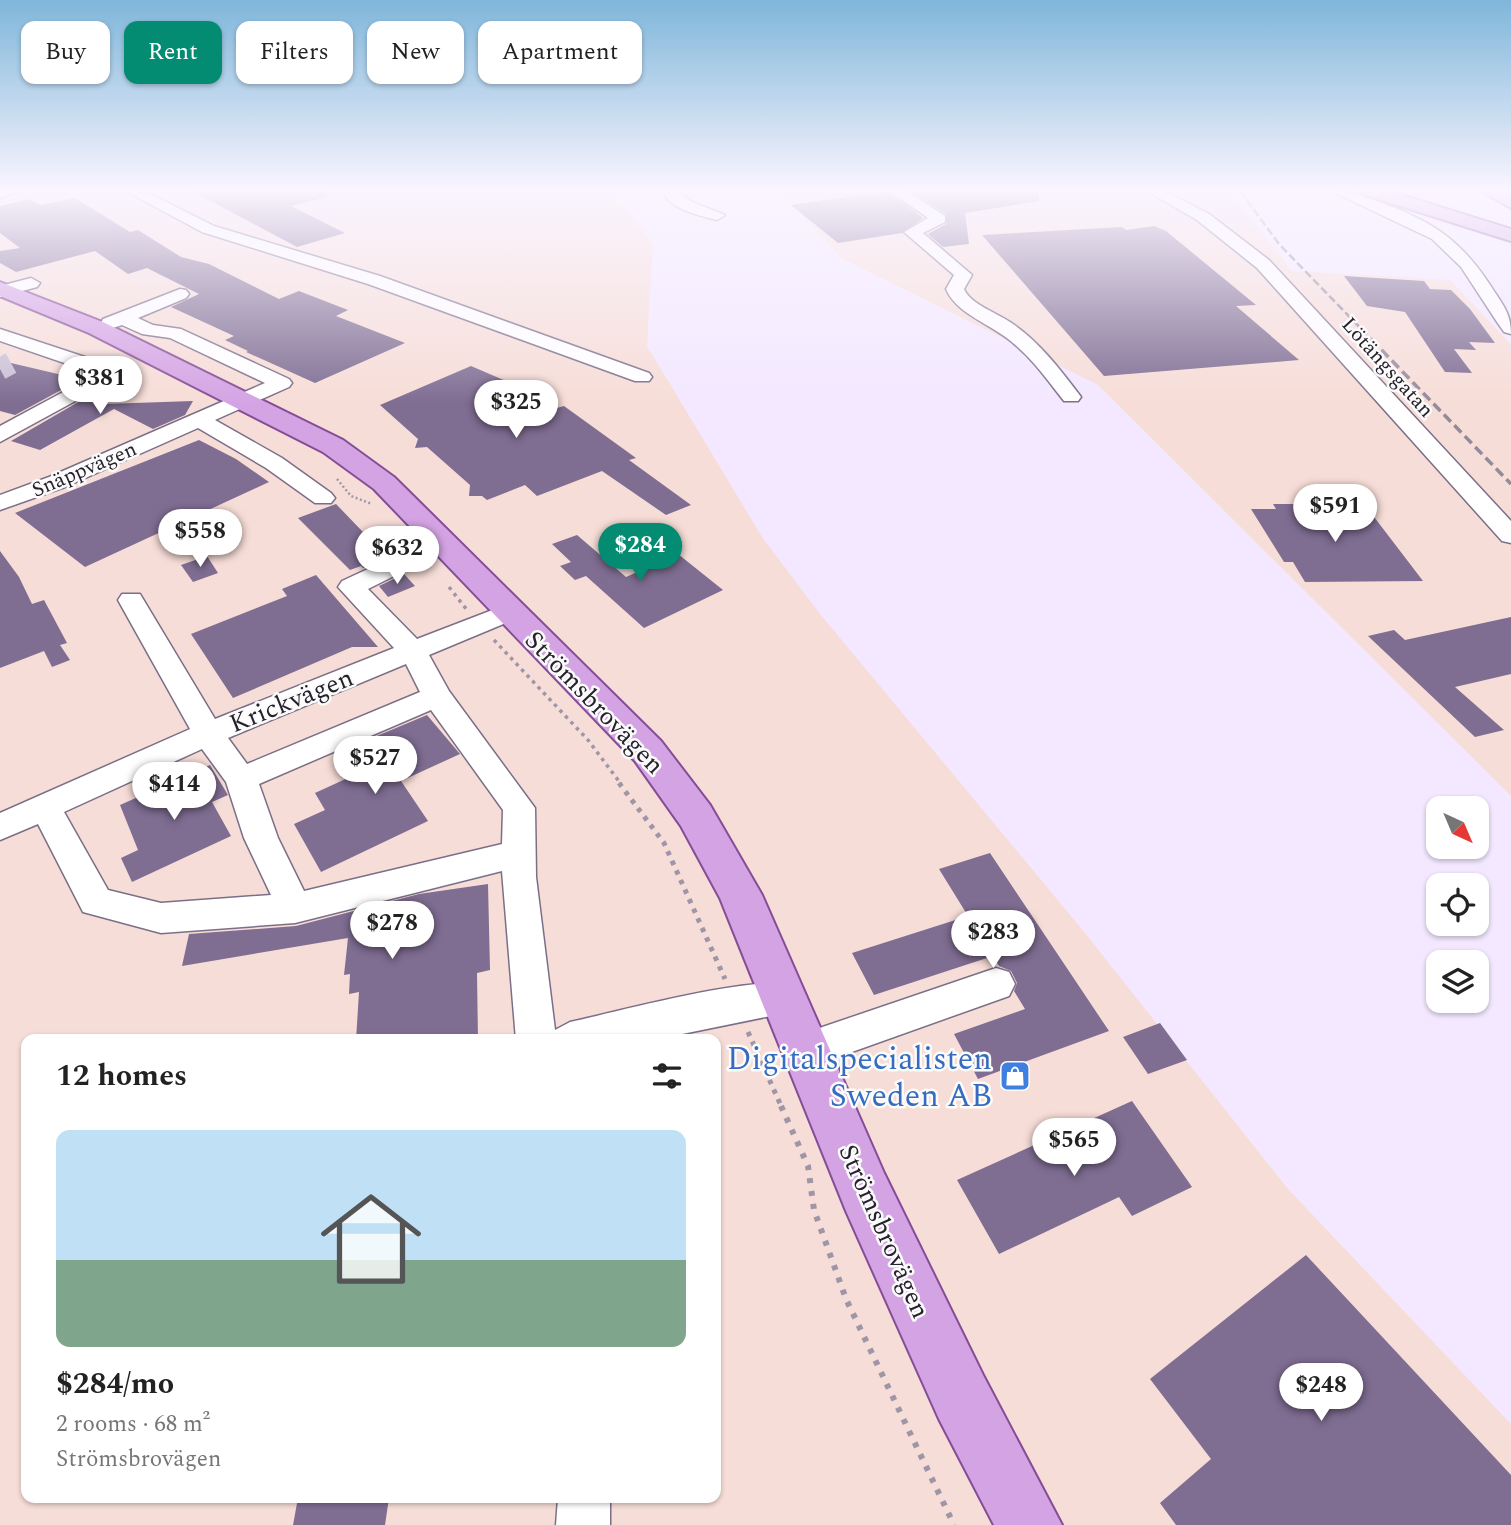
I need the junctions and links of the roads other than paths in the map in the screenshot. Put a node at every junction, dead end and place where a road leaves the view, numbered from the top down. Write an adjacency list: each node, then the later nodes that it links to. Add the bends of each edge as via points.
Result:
1 (316, 262): 13 (street)
2 (951, 262): 14 (street, via 963,275 956,289 960,301 1003,321 1036,351)
3 (1261, 262): 20 (street, Lötängsgatan)
4 (1463, 262): 9 (street)
5 (8, 286): 8 (main road, Strömsbrovägen)
6 (180, 294): 7 (street)
7 (122, 318): 8 (street); 15 (street, Snäppvägen, via 149,330 174,333 282,383)
8 (97, 328): 15 (main road, Strömsbrovägen)
9 (1511, 328)
10 (0, 335): 11 (street)
11 (42, 347): 12 (street); 17 (street, via 87,364 93,376 72,395)
12 (11, 363)
13 (642, 377)
14 (1071, 397)
15 (243, 399): 16 (street, Snäppvägen); 21 (main road, Strömsbrovägen, via 343,454 384,483)
16 (199, 420): 18 (street, via 274,463); 19 (street, Snäppvägen)
17 (0, 435)
18 (323, 498)
19 (0, 503)
20 (1511, 536)
21 (431, 547): 23 (main road, Strömsbrovägen); 24 (street, via 351,587)
22 (131, 600): 26 (street)
23 (494, 619): 24 (street, Krickvägen); 33 (main road, Strömsbrovägen, via 648,751 696,816 740,895)
24 (413, 651): 25 (street); 26 (street, Krickvägen)
25 (437, 696): 27 (street); 30 (street, via 519,807)
26 (208, 734): 27 (street); 28 (street, Krickvägen)
27 (242, 779): 31 (street, via 261,838)
28 (45, 807): 29 (street, Krickvägen); 31 (street, via 96,902 161,918)
29 (0, 827)
30 (519, 853): 31 (street); 34 (street)
31 (295, 908)
32 (996, 984): 36 (street)
33 (786, 998): 35 (street); 36 (main road, Strömsbrovägen)
34 (535, 1034)
35 (598, 1034)
36 (807, 1050): 39 (main road, Strömsbrovägen, via 865,1192 961,1397)
37 (584, 1503): 38 (street)
38 (583, 1525)
39 (1029, 1525)

